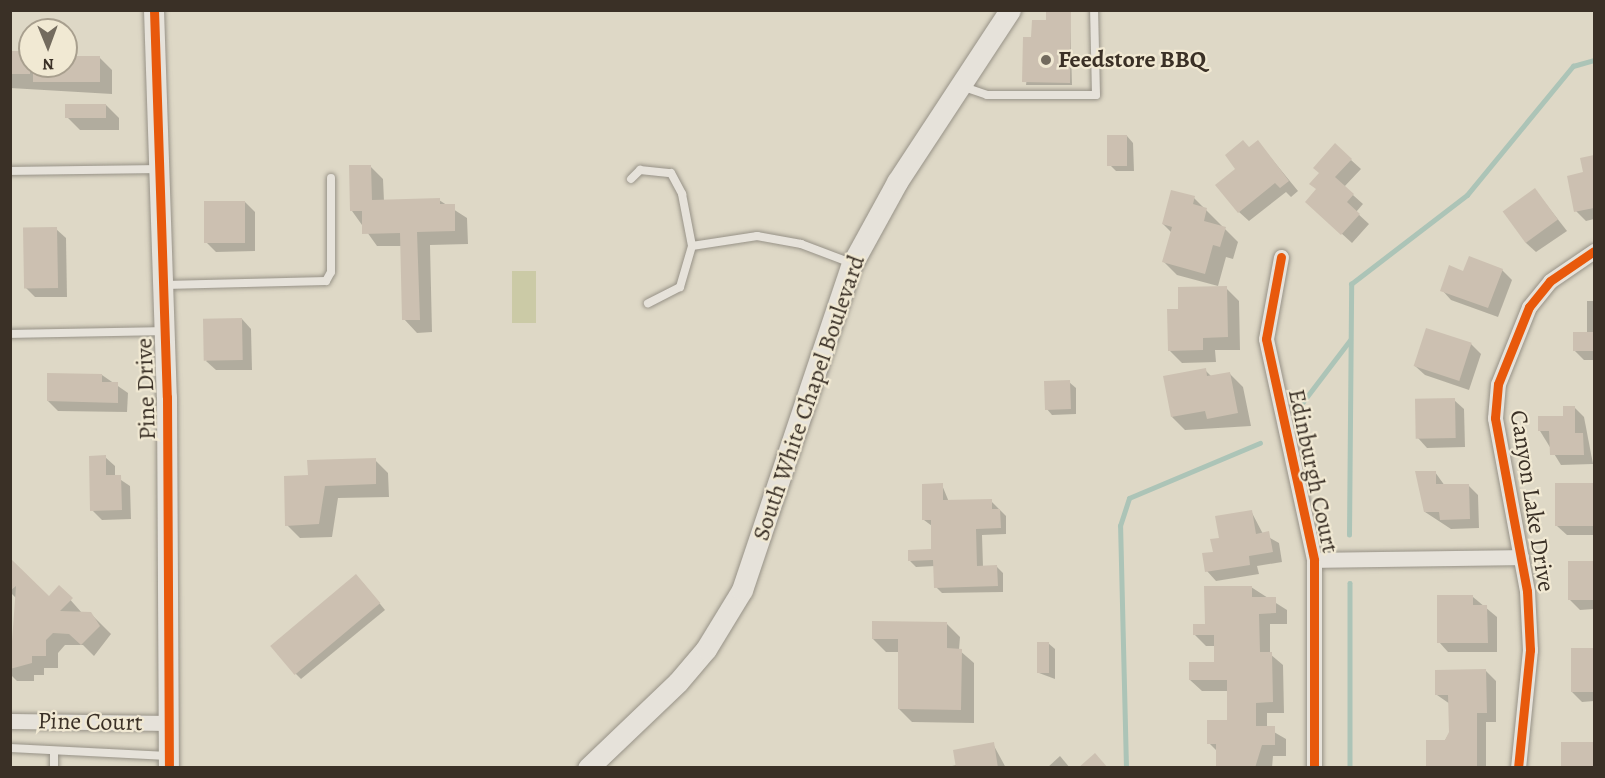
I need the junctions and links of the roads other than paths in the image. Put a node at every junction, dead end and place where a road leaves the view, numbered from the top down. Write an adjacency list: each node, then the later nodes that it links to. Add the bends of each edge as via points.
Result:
1 (154, 10): 5 (street, Pine Drive)
2 (1010, 10): 4 (main road, South White Chapel Boulevard)
3 (1094, 10): 4 (lane, via 1096,95 987,95)
4 (964, 87): 12 (main road, South White Chapel Boulevard, via 897,182)
5 (157, 169): 6 (lane); 13 (street, Pine Drive)
6 (10, 171)
7 (331, 178): 13 (lane, via 331,272 326,281)
8 (631, 179): 9 (lane, via 640,170 671,173 682,194)
9 (692, 246): 12 (lane, via 757,236 801,244); 14 (lane, via 680,287)
10 (1594, 251): 17 (street, Canyon Lake Drive, via 1550,281 1529,307 1498,384 1495,418)
11 (1281, 256): 18 (street, Edinburgh Court, via 1266,339)
12 (852, 264): 25 (main road, South White Chapel Boulevard, via 742,590 706,649 678,682)
13 (162, 285): 15 (street, Pine Drive)
14 (648, 303)
15 (164, 331): 16 (lane); 20 (street, Pine Drive)
16 (10, 333)
17 (1521, 557): 18 (street); 27 (street, Canyon Lake Drive, via 1530,650)
18 (1314, 560): 26 (street, Edinburgh Court)
19 (10, 721): 20 (street, Pine Court)
20 (170, 723): 23 (street, Pine Drive)
21 (10, 748): 22 (lane)
22 (54, 753): 23 (lane); 24 (lane)
23 (169, 762)
24 (54, 768)
25 (588, 768)
26 (1314, 768)
27 (1518, 768)

